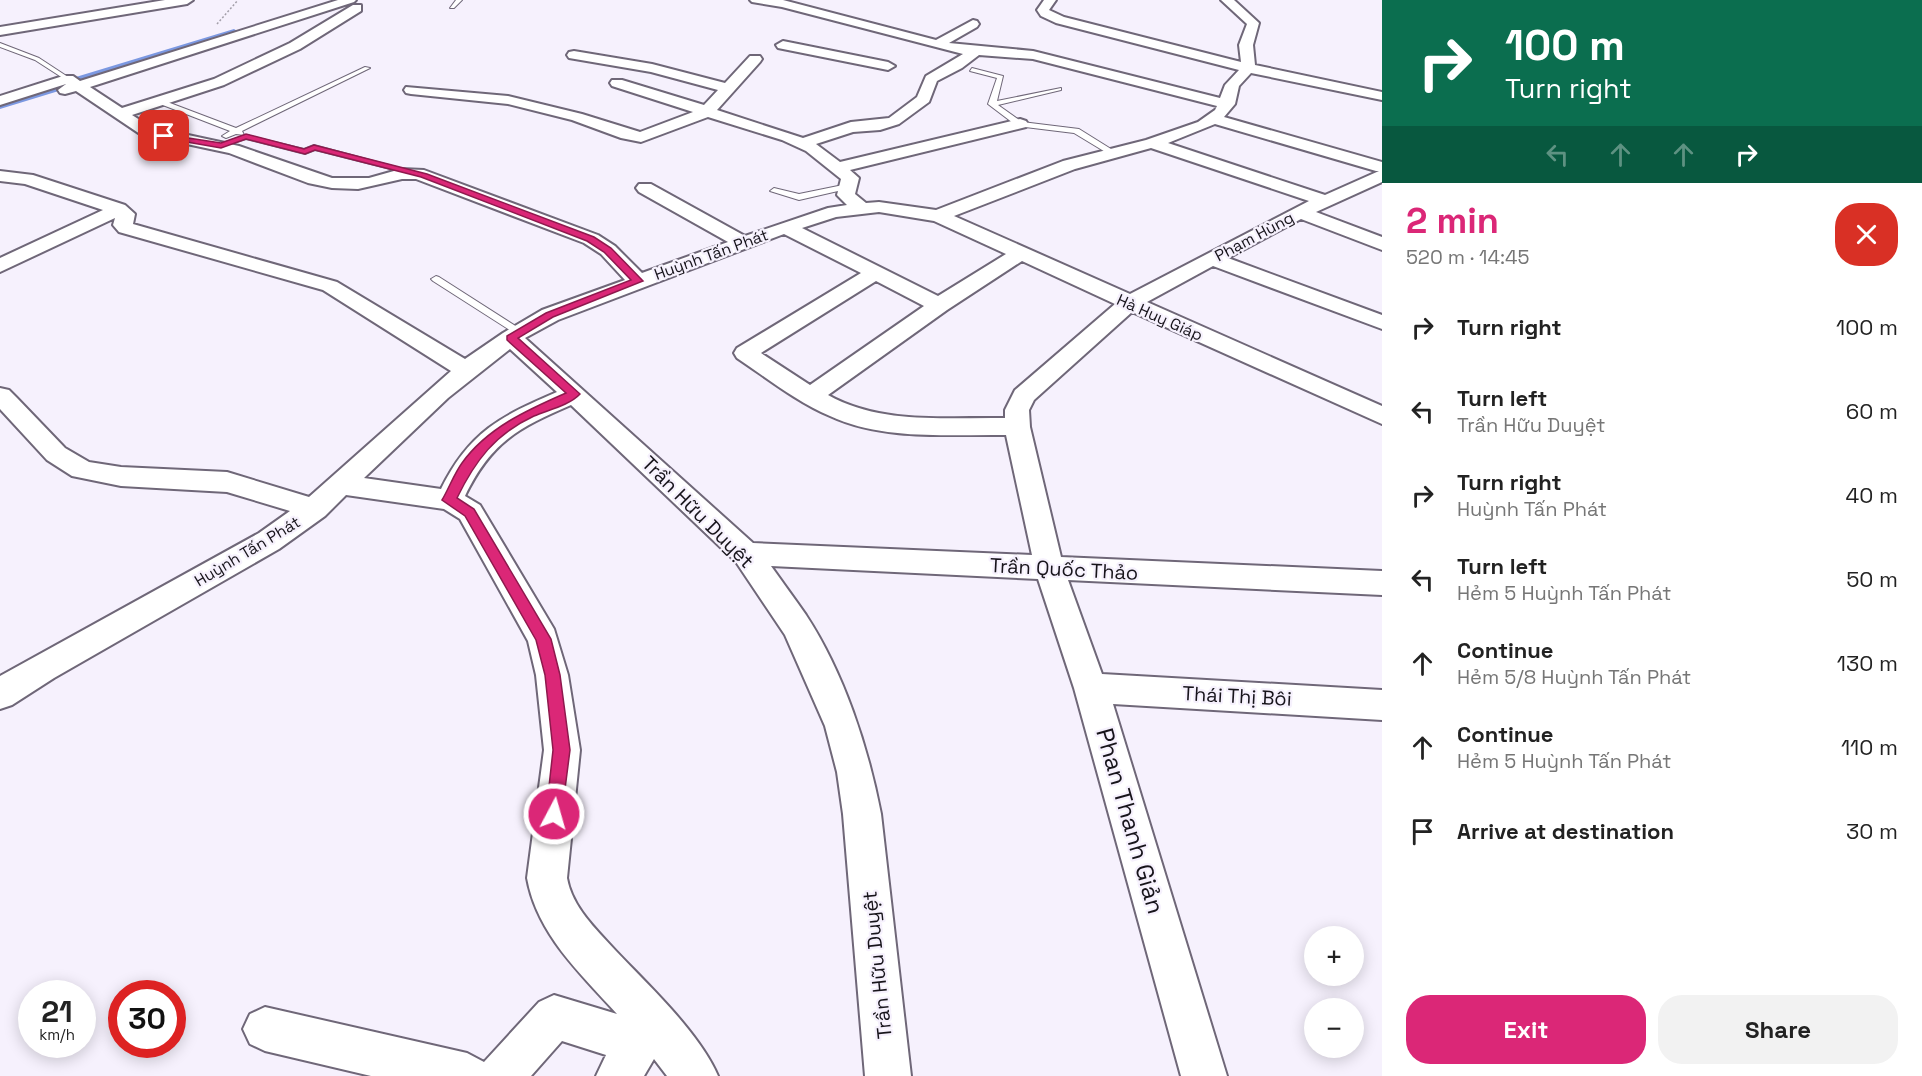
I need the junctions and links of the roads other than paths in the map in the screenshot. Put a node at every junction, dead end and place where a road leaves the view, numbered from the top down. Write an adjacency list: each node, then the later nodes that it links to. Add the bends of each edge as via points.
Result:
1 (187, 0): 11 (street)
2 (350, 0): 23 (street)
3 (368, 0): 30 (street, via 285,51 219,82)
4 (459, 0): 8 (lane)
5 (756, 0): 10 (street)
6 (1050, 0): 21 (street, via 1043,10 1060,20)
7 (1227, 0): 21 (street, via 1253,23 1246,45)
8 (452, 7)
9 (973, 24): 12 (street)
10 (866, 26): 12 (street); 16 (street)
11 (0, 31)
12 (938, 44): 15 (street)
13 (0, 45): 23 (lane, via 37,59)
14 (783, 45): 16 (street)
15 (975, 51): 32 (street, via 1034,55); 40 (street, via 931,79 924,99 894,121 851,127)
16 (822, 53): 19 (street)
17 (574, 55): 25 (street, via 652,68)
18 (755, 59): 25 (street)
19 (888, 66)
20 (367, 68): 38 (lane)
21 (1248, 68): 28 (street); 32 (street, via 1232,85)
22 (972, 70): 31 (lane, via 1001,77)
23 (73, 83): 29 (street); 33 (street); 35 (street)
24 (617, 84): 34 (street)
25 (728, 88): 34 (street)
26 (1059, 89): 31 (lane)
27 (411, 90): 34 (street, via 508,100 641,137)
28 (1382, 96)
29 (0, 100)
30 (159, 102): 35 (street); 38 (lane)
31 (992, 104): 37 (lane)
32 (1227, 104): 36 (street)
33 (0, 110)
34 (706, 112): 40 (street)
35 (122, 113): 42 (street, via 154,134)
36 (1214, 119): 41 (street); 44 (street)
37 (1020, 124): 43 (lane, via 1076,131); 45 (street)
38 (236, 131): 39 (lane); 42 (lane)
39 (250, 138): 42 (lane); 46 (lane, via 305,152 314,147)
40 (803, 143): 45 (street)
41 (1152, 143): 43 (street); 52 (street)
42 (216, 144): 46 (street, via 332,183 370,183 401,174)
43 (1115, 154): 56 (street, via 1036,176)
44 (1382, 167)
45 (837, 168): 49 (street, via 850,178)
46 (418, 174): 65 (street, via 591,239 608,250)
47 (0, 176): 54 (street, via 27,179)
48 (1382, 176): 52 (street, Phạm Hùng)
49 (848, 186): 51 (lane, via 799,197); 53 (street, via 846,195)
50 (645, 188): 58 (street)
51 (774, 191)
52 (1326, 201): 55 (street, Phạm Hùng)
53 (861, 208): 56 (street, Huỳnh Tấn Phát, via 891,208); 57 (street, Huỳnh Tấn Phát)
54 (118, 209): 62 (street); 70 (street, via 126,214 122,225 126,228 330,286)
55 (1300, 212): 59 (street); 61 (street, Phạm Hùng)
56 (938, 216): 60 (street, Hà Huy Giáp)
57 (785, 227): 58 (street, Huỳnh Tấn Phát); 63 (street)
58 (742, 242): 65 (street, Huỳnh Tấn Phát)
59 (1382, 244)
60 (1022, 253): 66 (street, Hà Huy Giáp); 67 (street)
61 (1213, 259): 66 (street, Phạm Hùng); 68 (street)
62 (0, 266)
63 (875, 273): 67 (street); 73 (street, via 745,353)
64 (436, 279): 69 (lane)
65 (638, 281): 69 (street, Huỳnh Tấn Phát, via 550,315)
66 (1129, 303): 74 (street, Hà Huy Giáp); 75 (street, Phạm Hùng, via 1024,396 1017,410)
67 (939, 305): 73 (street)
68 (1382, 322)
69 (515, 335): 70 (street, Huỳnh Tấn Phát); 71 (street, Trần Hữu Duyệt)
70 (467, 370): 76 (street, Huỳnh Tấn Phát)
71 (574, 394): 77 (street, via 526,415 483,445 465,467); 79 (street, Trần Hữu Duyệt)
72 (0, 396): 78 (street, via 65,460 84,470 116,476 229,482)
73 (811, 396): 75 (street, via 864,419)
74 (1382, 416)
75 (1017, 427): 80 (street, Phan Thanh Giản)
76 (342, 485): 77 (street); 78 (street, Huỳnh Tấn Phát)
77 (449, 500): 86 (street, via 470,512 543,639 562,750 547,878 551,899)
78 (315, 509): 83 (street, Huỳnh Tấn Phát, via 269,541)
79 (746, 554): 80 (street, Trần Quốc Thảo); 90 (street, Trần Hữu Duyệt, via 796,626 842,726 855,772)
80 (1049, 568): 81 (street, Trần Quốc Thảo); 82 (street, Phan Thanh Giản)
81 (1382, 583)
82 (1091, 688): 84 (street, Thái Thị Bôi); 91 (street, Phan Thanh Giản)
83 (0, 693)
84 (1382, 705)
85 (265, 1029): 87 (street)
86 (637, 1047): 88 (street, via 554,1017); 89 (street)
87 (467, 1076)
88 (501, 1076)
89 (695, 1076)
90 (888, 1076)
91 (1204, 1076)

